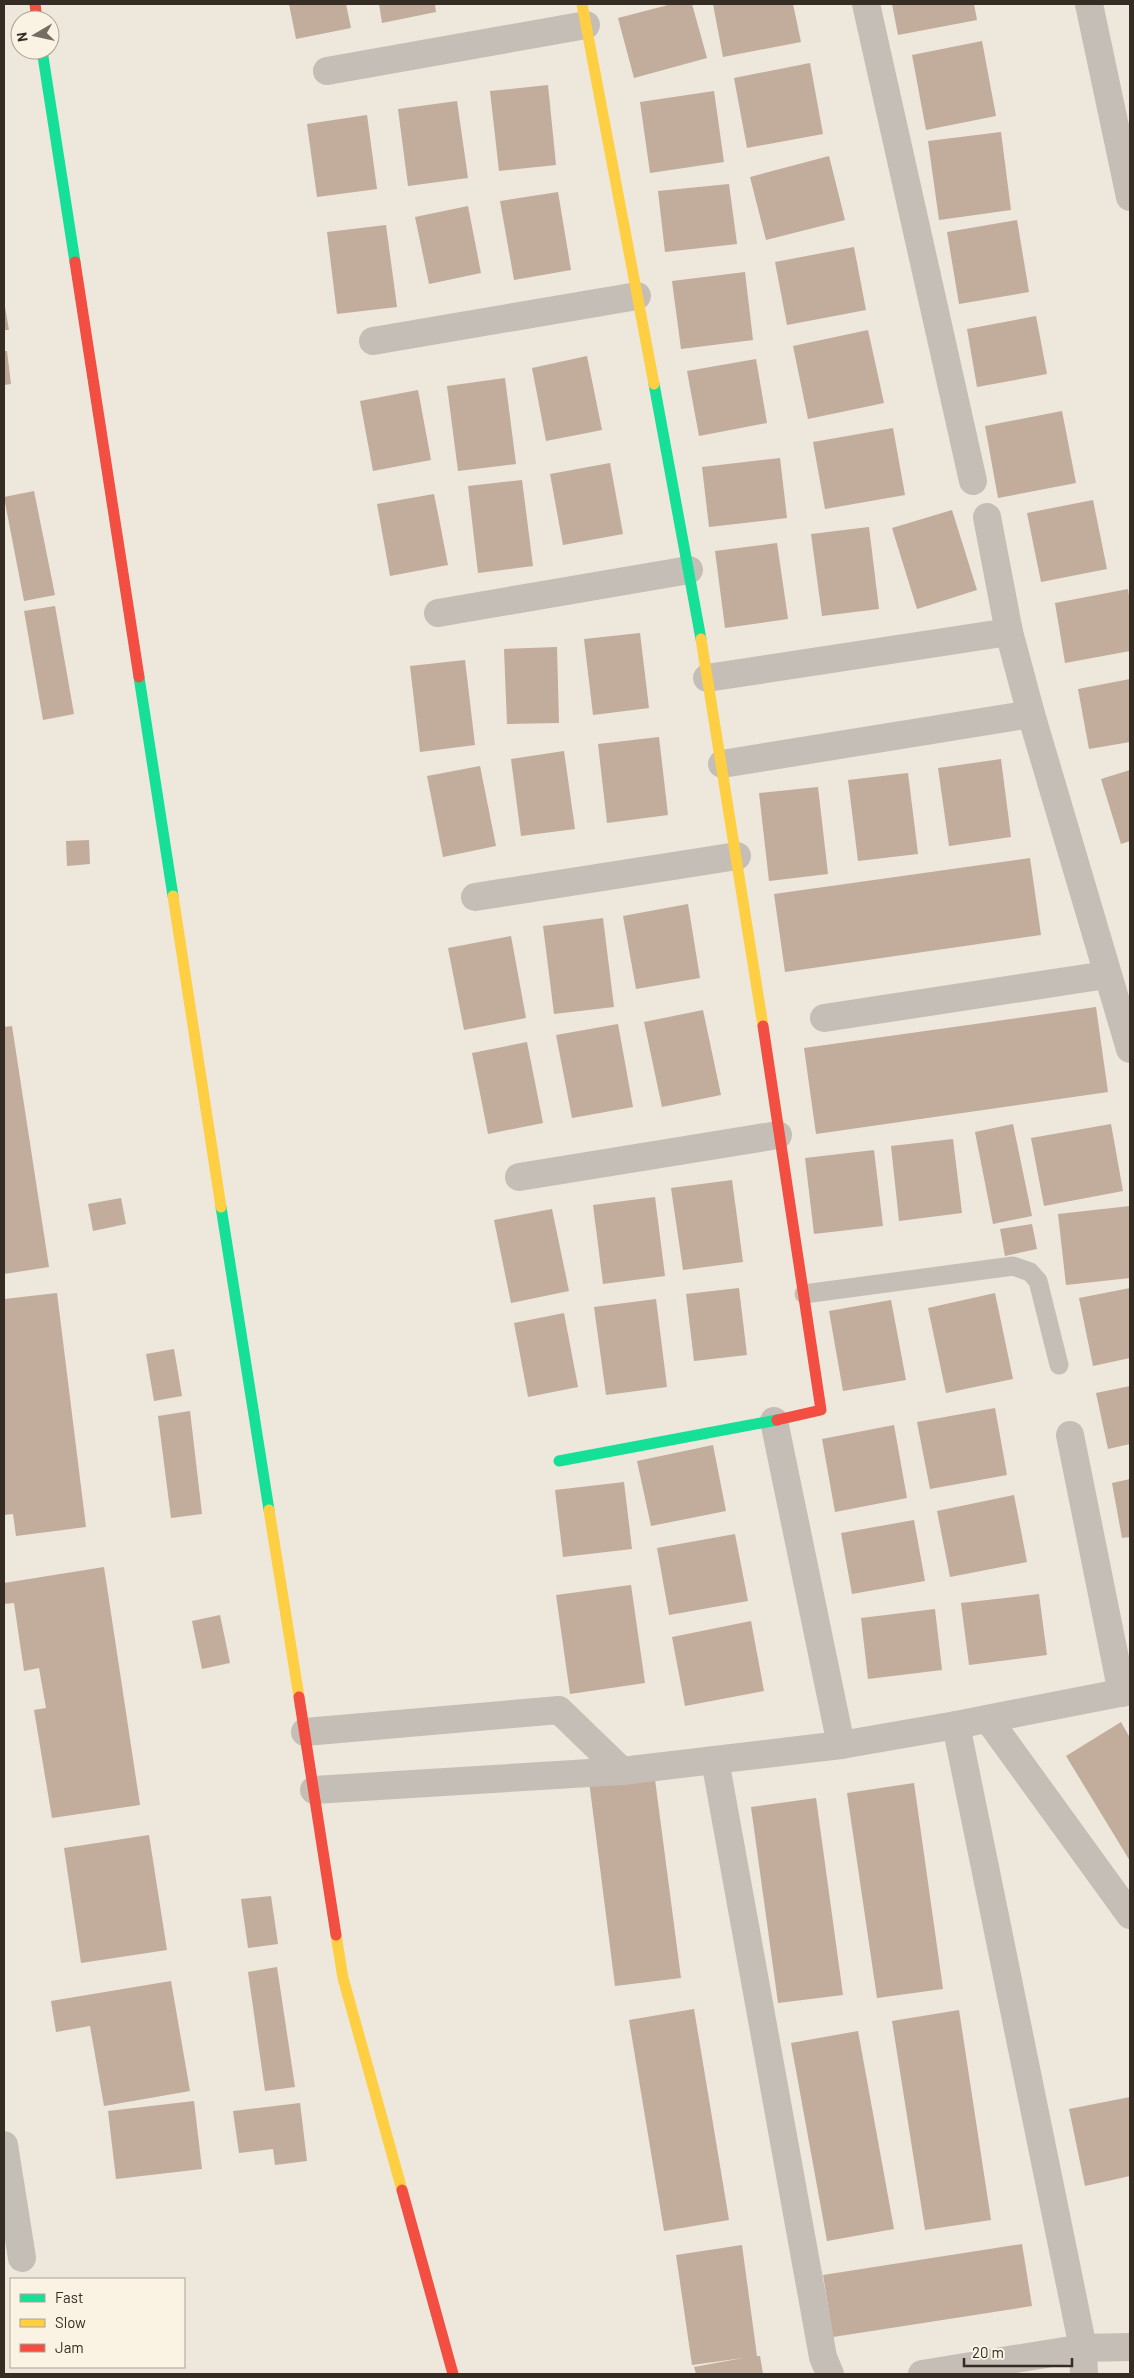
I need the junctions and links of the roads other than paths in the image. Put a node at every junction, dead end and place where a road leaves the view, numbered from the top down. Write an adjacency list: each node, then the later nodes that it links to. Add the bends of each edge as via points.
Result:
1 (866, 4): 9 (street)
2 (1089, 4): 6 (street)
3 (584, 14): 5 (street); 7 (street)
4 (44, 60): 32 (street)
5 (328, 70)
6 (1130, 197)
7 (637, 296): 8 (street); 11 (street)
8 (373, 341)
9 (972, 481)
10 (987, 517): 13 (street)
11 (689, 570): 12 (street); 14 (street)
12 (438, 613)
13 (1009, 632): 14 (street); 15 (street)
14 (707, 678): 16 (street)
15 (1030, 714): 16 (street); 19 (street)
16 (722, 764): 17 (street)
17 (737, 856): 18 (street); 22 (street)
18 (475, 897)
19 (1106, 974): 20 (street); 21 (street)
20 (824, 1018)
21 (1130, 1049)
22 (778, 1135): 23 (street); 24 (street)
23 (519, 1177)
24 (804, 1294): 25 (lane, via 1013,1266 1030,1272 1038,1281); 26 (street, via 822,1410)
25 (1059, 1365)
26 (774, 1422): 28 (street); 33 (street)
27 (1070, 1435): 29 (street)
28 (559, 1461)
29 (1126, 1692): 30 (street)
30 (988, 1719): 31 (street); 37 (street)
31 (956, 1725): 33 (street); 41 (street)
32 (305, 1732): 35 (street, via 559,1710); 36 (street)
33 (841, 1745): 34 (street)
34 (715, 1760): 35 (street); 43 (street, via 823,2357)
35 (622, 1771): 36 (street)
36 (314, 1790): 42 (street, via 344,1978)
37 (1130, 1914)
38 (4, 2145): 39 (street)
39 (22, 2258)
40 (1130, 2347): 41 (street)
41 (1083, 2361): 44 (street)
42 (453, 2374)
43 (830, 2374)
44 (922, 2374)

